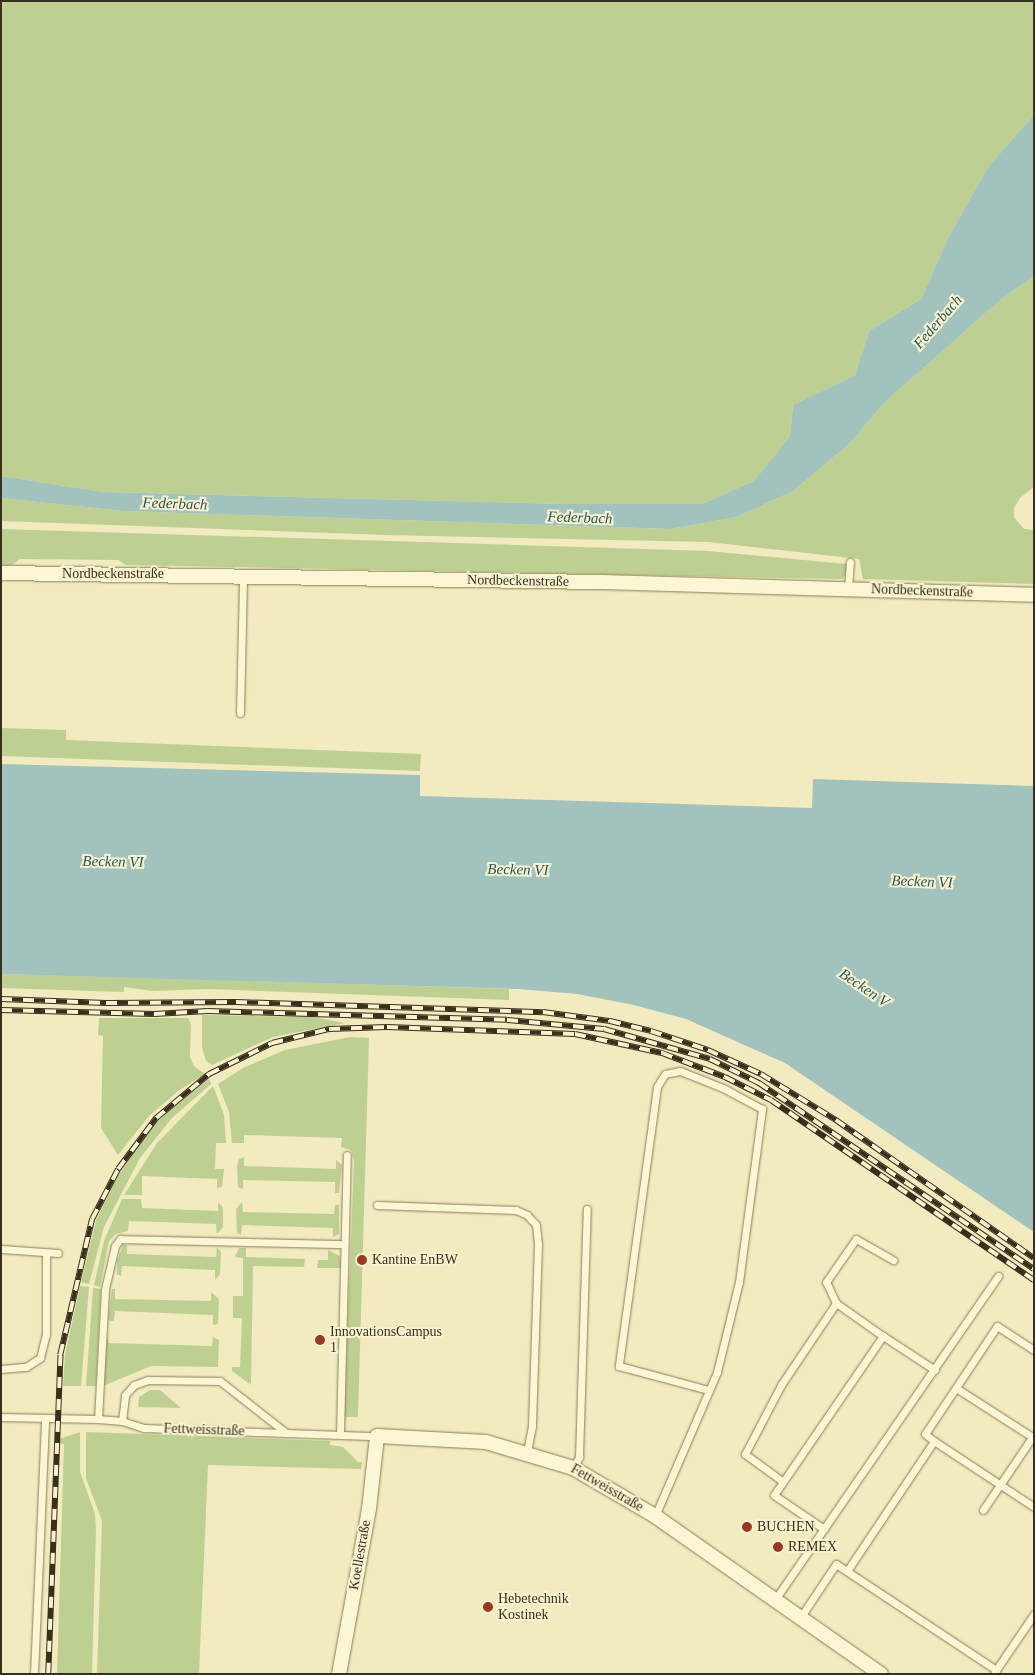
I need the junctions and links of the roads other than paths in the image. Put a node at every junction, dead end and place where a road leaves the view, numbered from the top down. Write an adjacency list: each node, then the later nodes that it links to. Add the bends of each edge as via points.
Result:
1 (850, 562): 4 (lane)
2 (1, 573): 3 (street, Nordbeckenstraße)
3 (244, 576): 4 (street, Nordbeckenstraße); 6 (lane)
4 (848, 589): 5 (street, Nordbeckenstraße)
5 (1034, 595)
6 (240, 713)
7 (347, 1154): 10 (lane)
8 (377, 1205): 32 (lane, via 516,1210 527,1215 536,1225 532,1426)
9 (587, 1209): 33 (lane, via 579,1457)
10 (344, 1244): 25 (lane, via 120,1239 115,1246 106,1283); 28 (lane)
11 (1, 1249): 12 (lane)
12 (46, 1253): 13 (lane); 19 (lane, via 45,1347 35,1364)
13 (58, 1253)
14 (893, 1260): 16 (lane, via 856,1239 826,1282)
15 (998, 1276): 20 (lane)
16 (836, 1303): 17 (lane); 34 (lane, via 781,1385 745,1454)
17 (883, 1336): 20 (lane); 34 (lane)
18 (1034, 1350): 21 (lane, via 997,1326)
19 (1, 1369)
20 (935, 1370): 39 (lane)
21 (956, 1388): 30 (lane); 31 (lane, via 925,1434)
22 (708, 1390): 22 (lane, via 717,1372 739,1282 762,1109 724,1088 680,1071 665,1074 657,1087 619,1366); 38 (lane)
23 (1, 1417): 24 (lane, Fettweisstraße)
24 (45, 1418): 25 (lane, Fettweisstraße); 45 (lane)
25 (98, 1419): 26 (lane, Fettweisstraße)
26 (122, 1421): 27 (lane, Fettweisstraße, via 144,1428); 27 (lane, Fettweisstraße, via 125,1395 134,1385 148,1380 220,1381)
27 (286, 1433): 28 (lane, Fettweisstraße)
28 (340, 1434): 29 (lane, Fettweisstraße)
29 (377, 1436): 32 (street, Fettweisstraße, via 486,1442); 46 (street, Koellestraße, via 369,1509)
30 (1033, 1437): 35 (lane)
31 (934, 1440): 35 (lane); 40 (lane)
32 (527, 1452): 33 (street, Fettweisstraße)
33 (573, 1468): 38 (street, Fettweisstraße)
34 (782, 1481): 39 (lane, via 774,1495)
35 (1001, 1485): 36 (lane); 37 (lane)
36 (1034, 1507)
37 (984, 1510)
38 (655, 1516): 41 (street, Fettweisstraße)
39 (824, 1529): 41 (lane)
40 (847, 1571): 43 (lane, via 836,1564); 44 (lane)
41 (774, 1601): 43 (street, Fettweisstraße)
42 (1034, 1614): 44 (lane)
43 (800, 1618): 47 (street, Fettweisstraße)
44 (995, 1672)
45 (34, 1674)
46 (339, 1674)
47 (881, 1674)

